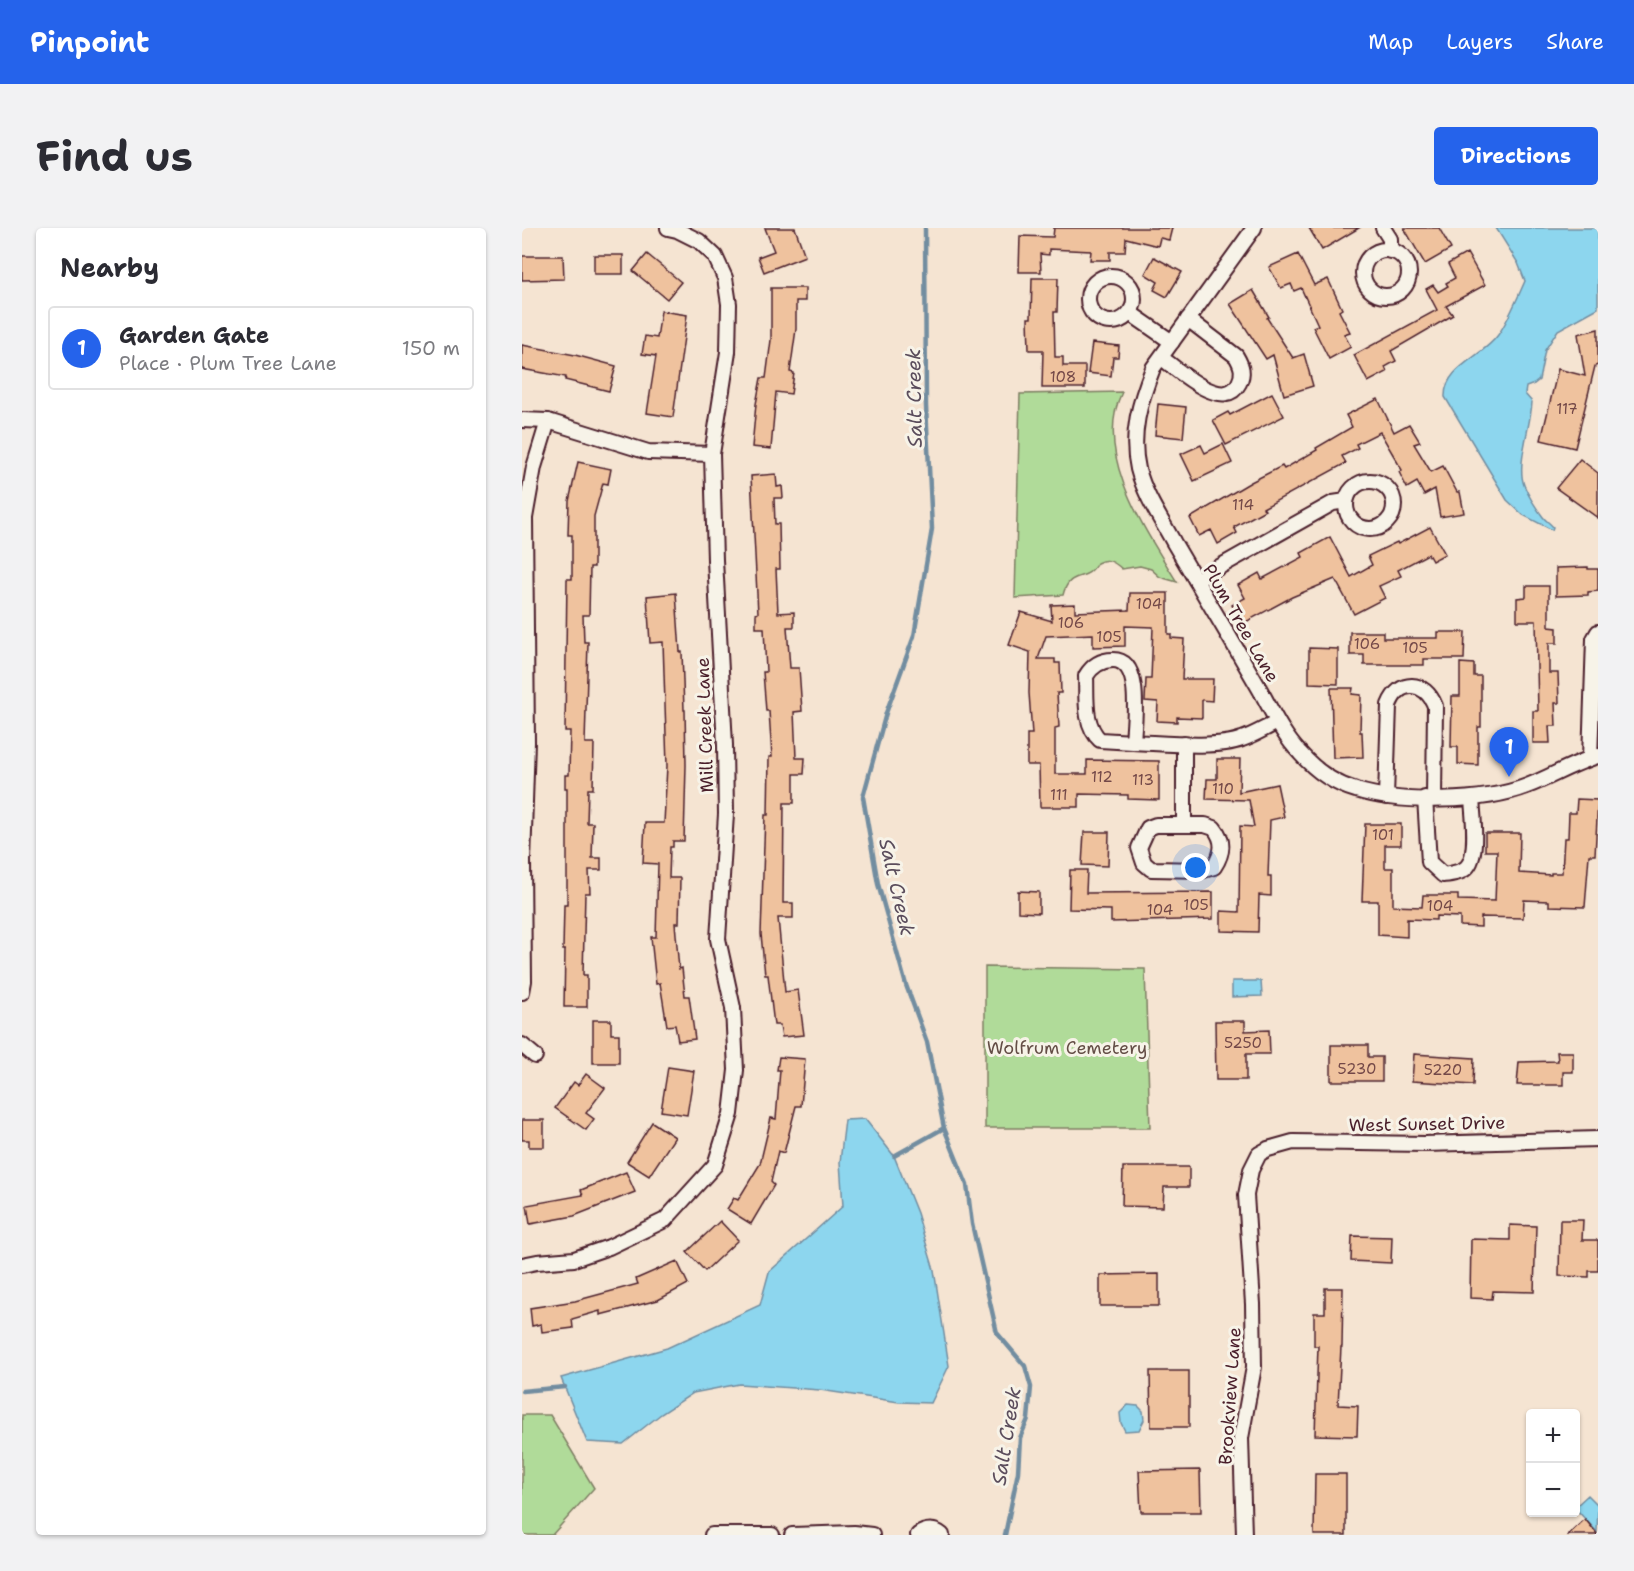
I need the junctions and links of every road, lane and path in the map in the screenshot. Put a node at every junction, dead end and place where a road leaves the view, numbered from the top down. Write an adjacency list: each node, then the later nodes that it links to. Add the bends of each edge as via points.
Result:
1 (1254, 228): 6 (street, Plum Tree Lane)
2 (1383, 228): 4 (street, via 1390,239)
3 (672, 229): 11 (street, Mill Creek Lane, via 699,241 716,256 725,278 728,352)
4 (1390, 251)
5 (1130, 313): 7 (street)
6 (1188, 319): 7 (street, Plum Tree Lane); 8 (street, via 1236,356 1242,376 1236,388 1217,394)
7 (1172, 342): 8 (street, Plum Tree Lane)
8 (1162, 358): 13 (street, Plum Tree Lane, via 1143,394 1136,423 1138,469 1153,505)
9 (522, 420): 10 (street)
10 (548, 421): 11 (street, via 648,452); 24 (street, via 534,467 525,518 527,742)
11 (712, 454): 30 (street, Mill Creek Lane, via 726,814 718,939 733,1008 736,1070 731,1114 715,1165 665,1220 574,1259)
12 (1346, 501): 13 (street, via 1333,503)
13 (1196, 580): 16 (street, Plum Tree Lane)
14 (1598, 632): 15 (street, via 1594,639)
15 (1596, 666): 19 (street)
16 (1276, 723): 18 (street, via 1233,742); 20 (street, Plum Tree Lane, via 1318,770 1356,790)
17 (1133, 742): 17 (street, via 1131,673 1127,664 1105,660 1086,676 1089,725 1100,740); 18 (street)
18 (1184, 744): 23 (street)
19 (1594, 757): 22 (street, Plum Tree Lane, via 1525,787)
20 (1386, 797): 21 (street, Plum Tree Lane); 21 (street, via 1389,705 1398,689 1415,686 1431,696 1435,706)
21 (1430, 799): 22 (street, Plum Tree Lane); 22 (street, via 1429,862 1443,875 1466,868 1474,856)
22 (1472, 799)
23 (1184, 825): 23 (street, via 1205,825 1218,833 1222,851 1214,867 1151,869 1144,863 1139,848 1148,828)
24 (523, 862): 25 (street)
25 (522, 992)
26 (522, 1046): 27 (street)
27 (535, 1056)
28 (1598, 1139): 29 (street, West Sunset Drive, via 1425,1144 1293,1142)
29 (1259, 1154): 37 (street, Brookview Lane, via 1246,1195 1254,1367 1241,1438)
30 (522, 1265)
31 (711, 1535): 32 (street)
32 (772, 1535)
33 (792, 1535): 34 (street)
34 (872, 1535)
35 (918, 1535): 36 (street, via 933,1530)
36 (942, 1535)
37 (1244, 1535)

